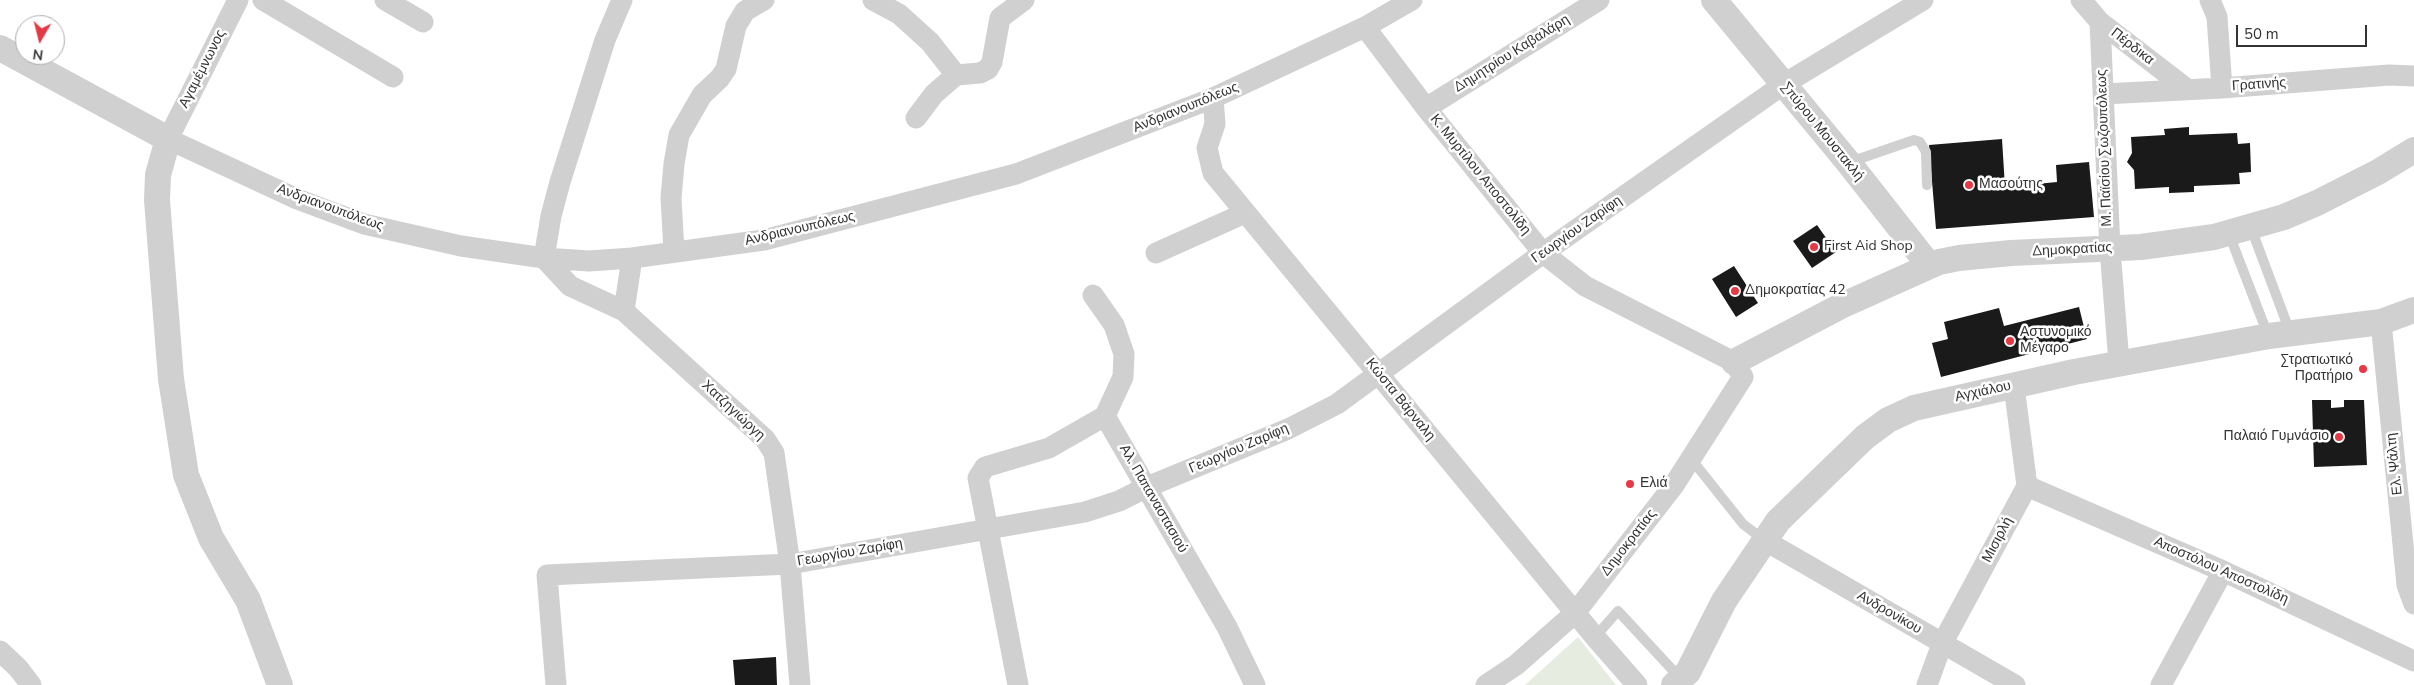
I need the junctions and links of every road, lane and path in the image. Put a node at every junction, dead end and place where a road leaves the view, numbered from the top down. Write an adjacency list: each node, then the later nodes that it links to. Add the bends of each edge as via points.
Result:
1 (238, 0): 28 (street, Αγαμέμνωνος)
2 (263, 0): 20 (street)
3 (385, 0): 14 (street)
4 (622, 0): 38 (street, via 605,40 560,182)
5 (764, 0): 35 (street, via 745,11 736,26 726,69 702,95 679,135 671,198)
6 (873, 0): 18 (street, via 912,25)
7 (1024, 0): 18 (street, via 1000,18 988,69)
8 (1412, 0): 16 (street, Ανδριανουπόλεως)
9 (1599, 0): 26 (street, Δημητρίου Καβαλάρη)
10 (1714, 0): 21 (street, Σπύρου Μουστακλή)
11 (1923, 0): 21 (street, Γεωργίου Ζαρίφη)
12 (2081, 0): 15 (street, Πέρδικα)
13 (2210, 0): 22 (street, via 2217,17)
14 (422, 22)
15 (2100, 22): 23 (street, Πέρδικα); 24 (street, Μ. Παϊσίου Σωζουπόλεως)
16 (1365, 27): 25 (street, Ανδριανουπόλεως); 26 (street, Κ. Μυρτίλου Αποστολίδη)
17 (0, 48): 28 (street)
18 (956, 75): 27 (street, via 934,94)
19 (2414, 76): 22 (street, Γρατινής, via 2389,75)
20 (393, 77)
21 (1784, 84): 30 (street, Σπύρου Μουστακλή); 37 (street, Γεωργίου Ζαρίφη)
22 (2222, 88): 23 (street, Γρατινής)
23 (2187, 90): 24 (street, Γρατινής)
24 (2103, 94): 40 (street, Μ. Παϊσίου Σωζουπόλεως)
25 (1214, 98): 33 (street, Κώστα Βάρναλη, via 1215,124 1207,148 1209,162 1213,173); 35 (street, Ανδριανουπόλεως, via 1016,174 764,240)
26 (1426, 108): 37 (street, Κ. Μυρτίλου Αποστολίδη)
27 (916, 118)
28 (168, 139): 38 (street, Ανδριανουπόλεως, via 297,199 364,224 461,246); 67 (street, via 158,175 157,200 171,379 186,475 211,538 248,600)
29 (2414, 150): 34 (street, via 2378,172)
30 (1848, 162): 32 (lane, via 1914,140 1920,142 1926,152); 41 (street, Σπύρου Μουστακλή)
31 (2414, 171): 34 (street, via 2323,220)
32 (1927, 185)
33 (1245, 213): 36 (street); 49 (street, Κώστα Βάρναλη)
34 (2243, 239): 40 (street, via 2176,261); 46 (lane); 46 (lane)
35 (674, 251): 39 (street, Ανδριανουπόλεως)
36 (1156, 253)
37 (1543, 253): 48 (street, Κ. Μυρτίλου Αποστολίδη, via 1585,286); 49 (street, Γεωργίου Ζαρίφη)
38 (544, 258): 39 (street, Ανδριανουπόλεως, via 589,261); 44 (street, Χατζηγιώργη, via 575,289)
39 (632, 258): 44 (street)
40 (2110, 258): 41 (street, Δημοκρατίας, via 1959,258); 47 (street, Μ. Παϊσίου Σωζουπόλεως); 48 (street, via 1944,279)
41 (1928, 266): 48 (street, Δημοκρατίας, via 1841,306)
42 (1093, 295): 51 (street, via 1114,325 1124,354 1123,377)
43 (2414, 310): 45 (street, Αγχιάλου)
44 (624, 311): 57 (street, Χατζηγιώργη, via 772,448)
45 (2381, 322): 46 (street, Αγχιάλου); 59 (street, Ελ. Ψάλτη, via 2407,585)
46 (2280, 335): 47 (street, Αγχιάλου)
47 (2119, 363): 50 (street, Αγχιάλου)
48 (1738, 370): 52 (street, Δημοκρατίας)
49 (1379, 375): 54 (street, Γεωργίου Ζαρίφη, via 1338,404 1288,429); 60 (street, Κώστα Βάρναλη)
50 (2014, 386): 53 (street); 56 (street, Αγχιάλου, via 1914,408 1888,420 1778,521)
51 (1105, 416): 54 (street, Αλ. Παπαναστασιού); 55 (street, via 1049,448 986,468 978,478)
52 (1692, 460): 56 (lane, via 1743,524); 60 (street, Δημοκρατίας)
53 (2027, 486): 58 (street, Αποστόλου Αποστολίδη); 62 (street, Μισιρλή)
54 (1148, 487): 55 (street, Γεωργίου Ζαρίφη, via 1085,512); 71 (street, Αλ. Παπαναστασιού)
55 (987, 529): 57 (street, Γεωργίου Ζαρίφη); 70 (street)
56 (1764, 540): 62 (street, Ανδρονίκου); 65 (street, Αγχιάλου, via 1724,601)
57 (790, 564): 68 (street, Γεωργίου Ζαρίφη, via 547,575); 69 (street, Χατζηγιώργη)
58 (2223, 571): 64 (street, Αποστόλου Αποστολίδη); 76 (street)
59 (2414, 604)
60 (1575, 613): 61 (street, Κώστα Βάρναλη); 72 (street, Δημοκρατίας, via 1516,665)
61 (1595, 638): 65 (lane, via 1618,611); 73 (street, Κώστα Βάρναλη)
62 (1942, 644): 74 (street, Μισιρλή); 75 (street, Ανδρονίκου)
63 (0, 651): 66 (street)
64 (2414, 660)
65 (1681, 680)
66 (31, 685)
67 (280, 685)
68 (556, 685)
69 (800, 685)
70 (1018, 685)
71 (1256, 685)
72 (1486, 685)
73 (1637, 685)
74 (1926, 685)
75 (2016, 685)
76 (2161, 685)

